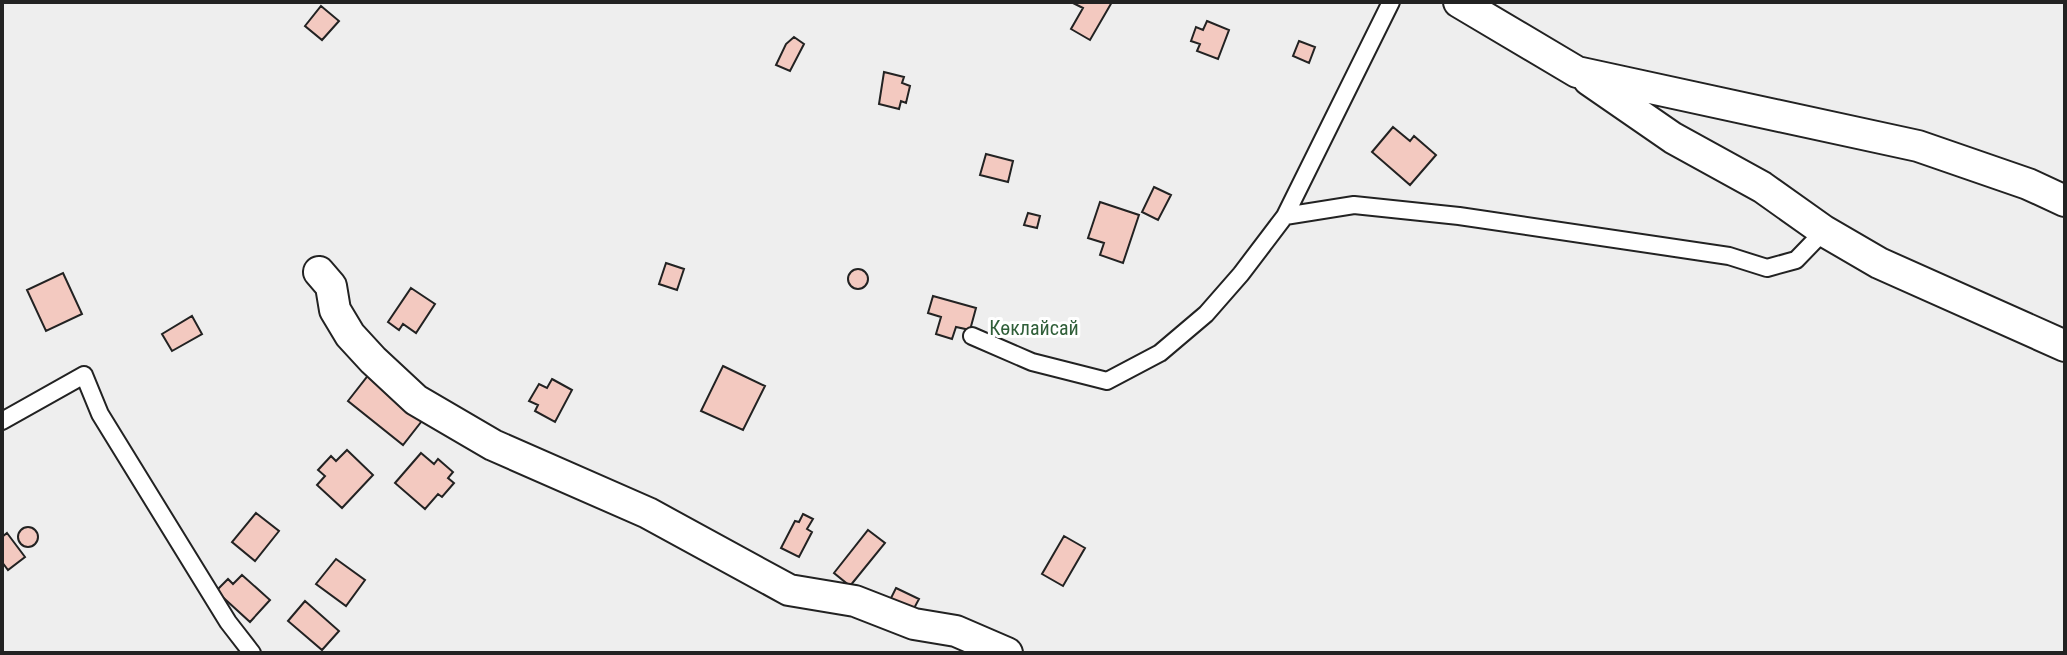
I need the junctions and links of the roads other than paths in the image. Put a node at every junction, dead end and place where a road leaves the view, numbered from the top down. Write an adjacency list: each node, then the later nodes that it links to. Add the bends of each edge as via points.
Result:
1 (1391, 2): 5 (lane)
2 (1459, 2): 3 (street)
3 (1577, 72): 4 (street, via 1918,146); 6 (street)
4 (2065, 201)
5 (1285, 216): 6 (lane, via 1369,206 1729,256 1767,268 1796,260); 8 (lane, via 1206,314 1160,353 1107,381 1032,362)
6 (1824, 231): 9 (street, via 1879,263)
7 (319, 272): 12 (street, via 331,286 335,310 350,335 373,360 416,400 493,445 648,513 789,590 855,601 914,624 956,631)
8 (972, 336)
9 (2065, 346)
10 (2, 421): 11 (lane, via 84,375 100,414)
11 (252, 653)
12 (1007, 653)

